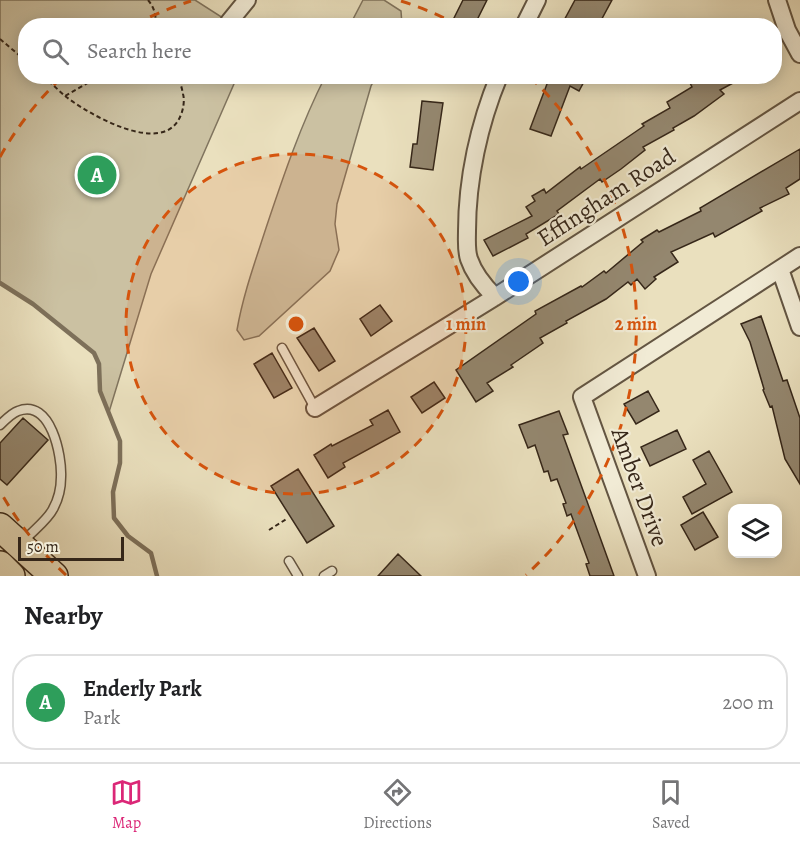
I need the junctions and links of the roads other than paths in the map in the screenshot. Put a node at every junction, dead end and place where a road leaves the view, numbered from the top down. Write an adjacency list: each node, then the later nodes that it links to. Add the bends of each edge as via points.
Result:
1 (247, 0): 4 (street)
2 (537, 0): 5 (street)
3 (777, 0): 6 (street)
4 (232, 18)
5 (528, 18)
6 (800, 54)
7 (497, 84): 11 (street, via 476,149 467,212 469,259 479,279)
8 (800, 101): 11 (street, Effingham Road)
9 (800, 256): 10 (street)
10 (780, 269): 12 (street); 23 (street, Amber Drive, via 582,397)
11 (495, 297): 14 (street, Effingham Road)
12 (800, 327)
13 (282, 348): 14 (lane)
14 (315, 408)
15 (0, 425): 17 (lane, via 16,411 26,409 47,419 62,475 53,510)
16 (0, 527): 17 (main road)
17 (10, 546): 20 (main road)
18 (289, 561): 21 (lane)
19 (332, 571): 22 (lane)
20 (54, 576)
21 (298, 576)
22 (324, 576)
23 (647, 576)

